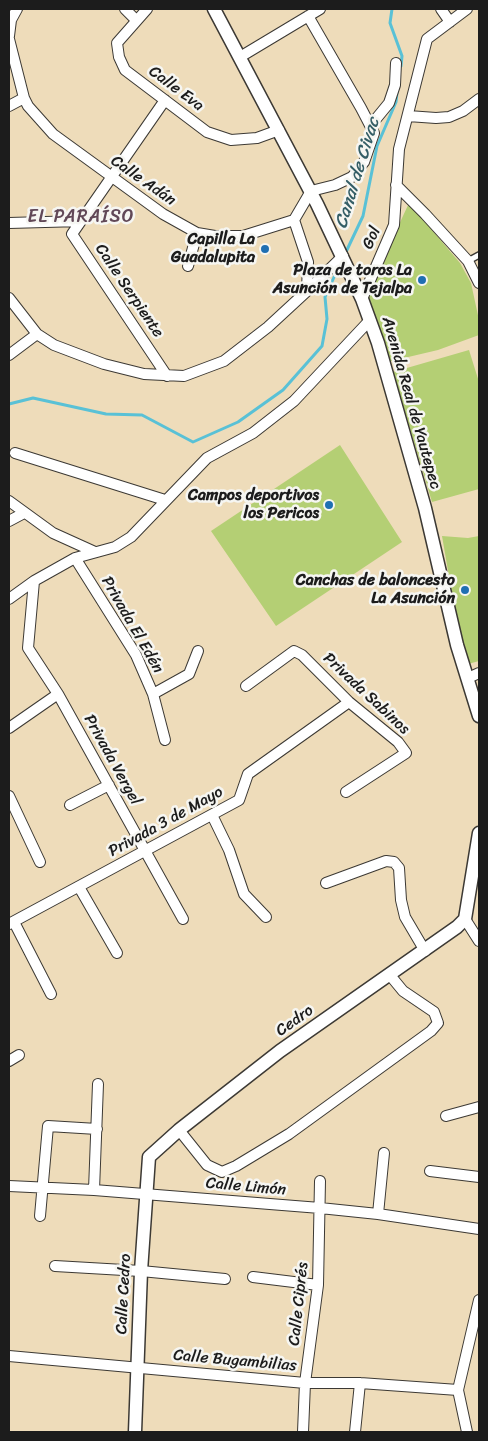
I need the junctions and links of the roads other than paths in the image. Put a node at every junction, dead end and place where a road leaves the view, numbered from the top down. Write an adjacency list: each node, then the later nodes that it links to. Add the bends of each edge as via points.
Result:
1 (17, 9): 11 (street, Calle Adán, via 11,20)
2 (125, 9): 9 (street)
3 (147, 9): 9 (street, Calle Eva)
4 (214, 9): 12 (street, Avenida Real de Yautepec)
5 (320, 9): 8 (street)
6 (441, 9): 10 (street)
7 (467, 9): 10 (street, Gol)
8 (308, 16): 12 (street); 19 (street)
9 (136, 20): 16 (street, Calle Eva, via 117,43 119,57 125,70)
10 (450, 22): 18 (street, Gol, via 427,39)
11 (9, 38): 14 (street, Calle Adán)
12 (240, 57): 20 (street, Avenida Real de Yautepec)
13 (396, 63): 19 (street, via 395,85 389,103)
14 (24, 98): 17 (street); 21 (street, Calle Adán, via 53,134)
15 (479, 99): 18 (street, via 449,117)
16 (165, 100): 20 (street, Calle Eva, via 208,132 231,140 257,138); 21 (street, Calle Serpiente)
17 (9, 106)
18 (408, 116): 22 (street, Gol, via 399,149)
19 (372, 129): 23 (street, via 364,162 352,178 335,186)
20 (279, 130): 23 (street, Avenida Real de Yautepec)
21 (112, 178): 25 (street, Calle Serpiente); 27 (street, Calle Adán, via 163,214)
22 (396, 185): 30 (street); 34 (street, Gol, via 394,225)
23 (310, 191): 24 (street); 29 (street, Avenida Real de Yautepec)
24 (294, 220): 27 (street, Calle Adán, via 243,236); 33 (street, via 308,262)
25 (81, 221): 26 (street); 39 (street, Calle Serpiente, via 72,234)
26 (9, 223)
27 (197, 233): 31 (street)
28 (479, 255): 30 (lane)
29 (343, 256): 33 (street); 34 (street, Avenida Real de Yautepec)
30 (468, 261): 32 (street)
31 (188, 266)
32 (479, 283)
33 (308, 291): 39 (street, via 224,361 184,376)
34 (360, 293): 36 (street, Avenida Real de Yautepec)
35 (9, 298): 37 (street)
36 (370, 320): 41 (street, via 294,401 253,433 207,458); 50 (street, Avenida Real de Yautepec, via 425,508 458,645)
37 (38, 334): 38 (street); 39 (street, via 54,346 104,364)
38 (9, 355)
39 (167, 376)
40 (15, 452): 41 (street)
41 (165, 500): 45 (street, via 131,537 115,547)
42 (9, 501): 43 (street)
43 (24, 512): 44 (street); 45 (street, via 53,533)
44 (9, 521)
45 (95, 552): 46 (street)
46 (75, 558): 47 (street); 53 (street, Privada El Edén, via 136,656)
47 (34, 581): 48 (street); 52 (street, Privada Vergel, via 28,648)
48 (9, 599)
49 (198, 651): 53 (street, via 189,674)
50 (474, 675): 55 (street, Avenida Real de Yautepec)
51 (246, 686): 54 (street, Privada Sabinos, via 294,651 302,655)
52 (58, 694): 56 (street); 58 (street, Privada Vergel)
53 (153, 694): 57 (street, Privada El Edén)
54 (349, 702): 59 (street, Privada Sabinos, via 398,742 406,753); 62 (street, Privada 3 de Mayo, via 248,774 239,800)
55 (479, 716)
56 (9, 728)
57 (164, 740)
58 (108, 785): 61 (street); 64 (street, Privada Vergel)
59 (346, 792)
60 (9, 796): 65 (street)
61 (70, 806)
62 (212, 815): 64 (street, Privada 3 de Mayo); 68 (street, via 229,850 244,894)
63 (479, 833): 69 (street)
64 (145, 852): 67 (street, Privada 3 de Mayo); 70 (street, Privada Vergel)
65 (40, 862)
66 (326, 883): 73 (street, via 386,861 394,862 399,868 405,917)
67 (79, 886): 71 (street, Privada 3 de Mayo); 74 (street)
68 (266, 917)
69 (465, 919): 72 (street); 73 (street, Cedro)
70 (183, 920)
71 (11, 923): 76 (street)
72 (479, 941)
73 (425, 951): 75 (street, Cedro)
74 (117, 953)
75 (389, 974): 83 (street, Cedro, via 280,1051); 83 (street, via 403,991 434,1012 438,1023 431,1031 289,1134 222,1172 207,1166)
76 (51, 994)
77 (19, 1055): 78 (street)
78 (9, 1060)
79 (98, 1084): 82 (street)
80 (479, 1106): 81 (street)
81 (446, 1116)
82 (97, 1128): 90 (street, via 48,1126); 91 (street)
83 (179, 1130): 85 (street, Cedro)
84 (384, 1153): 94 (street)
85 (149, 1157): 92 (street, Calle Cedro)
86 (430, 1170): 87 (street)
87 (479, 1177)
88 (320, 1181): 93 (street, Calle Ciprés)
89 (9, 1186): 90 (street, Calle Limón)
90 (43, 1187): 91 (street, Calle Limón); 95 (street)
91 (94, 1190): 92 (street, Calle Limón)
92 (146, 1194): 93 (street, Calle Limón); 98 (street, Calle Cedro)
93 (320, 1208): 94 (street, Calle Limón); 101 (street, Calle Ciprés)
94 (378, 1214): 96 (street, Calle Limón)
95 (40, 1216)
96 (479, 1229)
97 (55, 1266): 98 (street)
98 (141, 1271): 100 (street); 104 (street, Calle Cedro)
99 (253, 1277): 101 (street)
100 (225, 1279)
101 (318, 1285): 105 (street, Calle Ciprés)
102 (479, 1300): 107 (street)
103 (9, 1356): 104 (street, Calle Bugambilias)
104 (137, 1367): 105 (street, Calle Bugambilias); 108 (street, Calle Cedro)
105 (306, 1383): 106 (street, Calle Bugambilias); 109 (street, Calle Ciprés)
106 (360, 1383): 107 (street, Calle Bugambilias); 110 (street)
107 (458, 1390): 111 (street)
108 (135, 1432)
109 (303, 1432)
110 (355, 1432)
111 (467, 1432)

